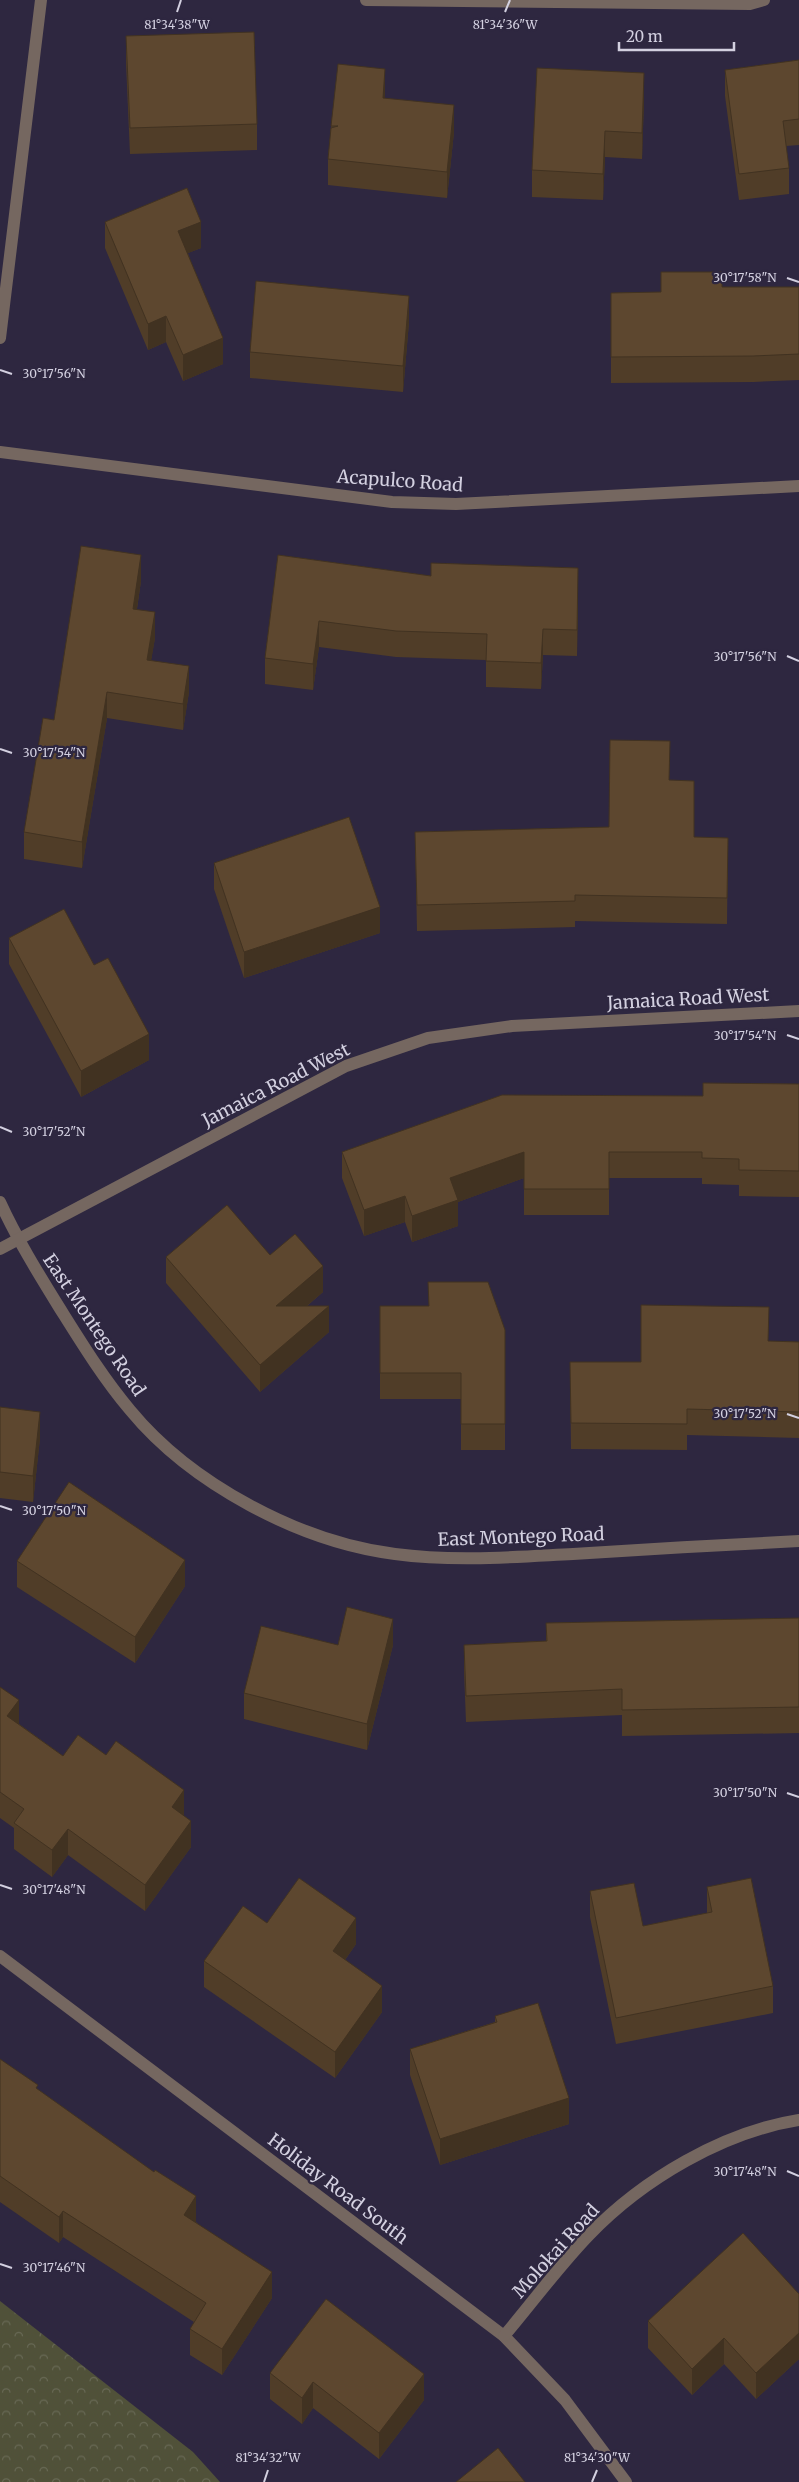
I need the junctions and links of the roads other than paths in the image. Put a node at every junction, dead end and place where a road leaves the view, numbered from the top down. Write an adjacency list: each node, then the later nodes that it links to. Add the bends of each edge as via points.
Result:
1 (41, 0): 4 (street)
2 (366, 0): 3 (street, via 750,4)
3 (764, 0)
4 (0, 338)
5 (0, 452): 6 (street, Acapulco Road, via 392,502 456,504)
6 (799, 486)
7 (799, 1010): 9 (street, Jamaica Road West, via 512,1026 428,1038 346,1066)
8 (0, 1202): 9 (street, East Montego Road)
9 (17, 1240): 10 (street, Jamaica Road West); 11 (street, East Montego Road, via 93,1361 131,1412 171,1452 221,1488 281,1520 341,1542 394,1554 462,1560)
10 (0, 1249)
11 (799, 1541)
12 (0, 1956): 14 (street, Holiday Road South)
13 (799, 2120): 14 (street, Molokai Road, via 706,2150 645,2186 590,2234)
14 (504, 2336): 15 (street, Holiday Road South, via 565,2400)
15 (626, 2482)

